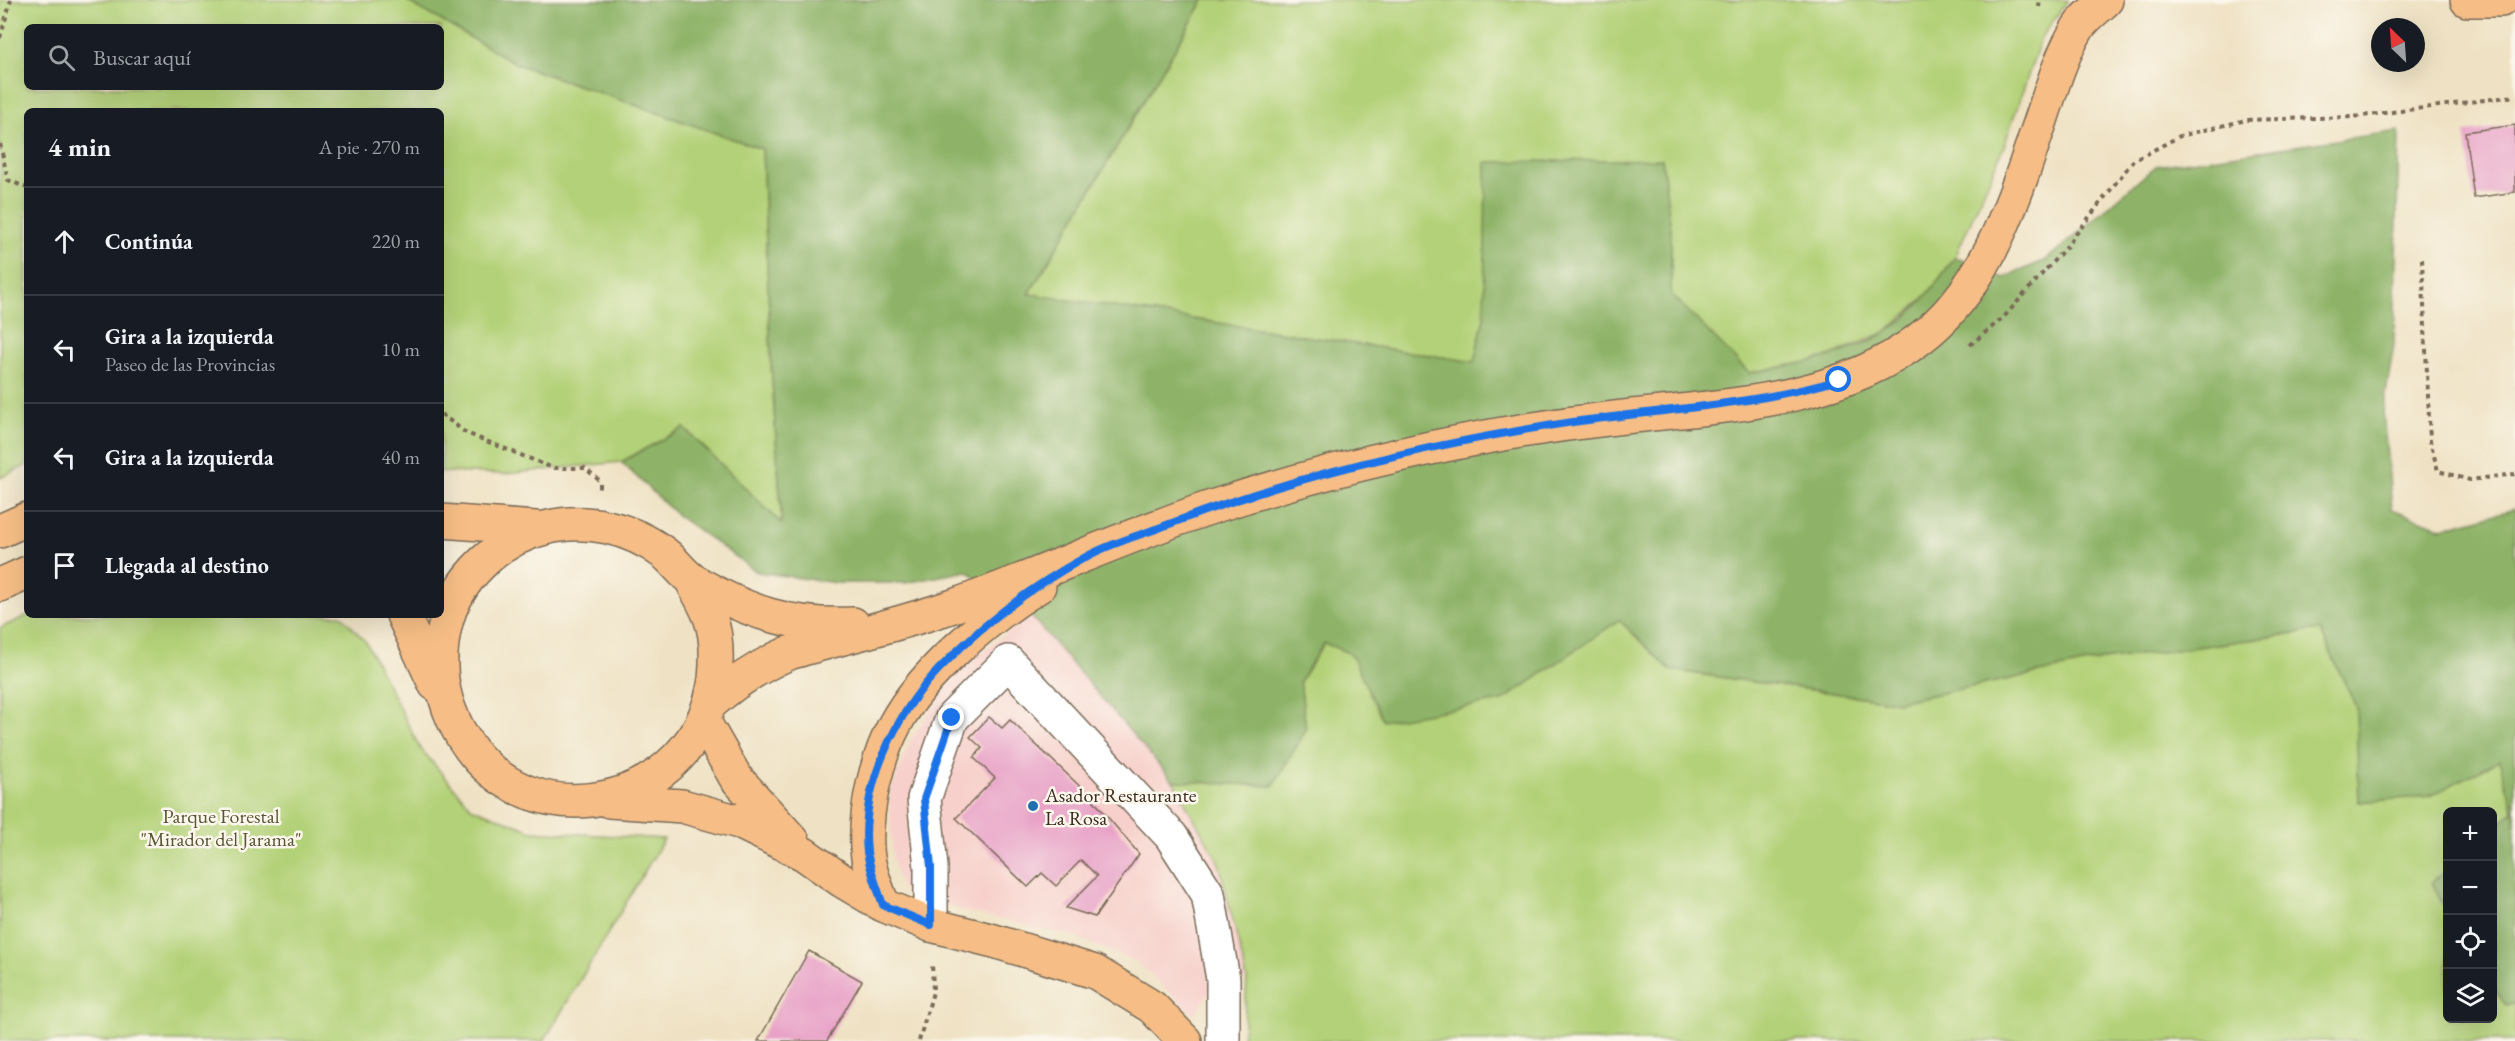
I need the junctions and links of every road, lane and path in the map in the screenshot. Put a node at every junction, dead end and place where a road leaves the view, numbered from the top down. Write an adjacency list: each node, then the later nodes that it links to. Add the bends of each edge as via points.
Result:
1 (11, 0): 7 (path)
2 (2040, 0): 6 (path)
3 (2106, 0): 20 (main road, via 2079,25 2060,64 2025,168 1983,269 1951,310 1918,340 1878,365 1792,394 1573,422 1411,450 1210,508)
4 (2466, 0): 5 (main road)
5 (2501, 0)
6 (2039, 7)
7 (0, 38)
8 (2515, 96): 12 (path, via 2354,117 2246,120 2180,136 2133,161 2066,247 2003,318)
9 (0, 144): 10 (path, via 8,180)
10 (24, 187)
11 (2422, 259): 14 (path, via 2430,441 2438,471 2470,480)
12 (1966, 348)
13 (444, 416): 17 (path, via 466,434 553,468 585,468 600,481)
14 (2515, 474)
15 (24, 520): 19 (main road)
16 (444, 521): 18 (main road)
17 (600, 525): 18 (main road); 22 (main road, via 635,535 666,554)
18 (544, 528): 27 (main road, via 512,540 485,560 463,585 447,615 440,648 441,684)
19 (0, 531)
20 (1086, 556): 25 (main road); 30 (main road, via 1024,595 955,652 925,683 896,724 878,769 867,818 870,869)
21 (24, 574): 23 (main road)
22 (691, 579): 25 (main road, via 769,617 806,623); 26 (main road, via 711,618 717,660)
23 (0, 585)
24 (404, 618): 27 (main road)
25 (897, 623): 26 (main road, via 764,663 732,684)
26 (708, 713): 28 (main road, via 685,751 660,775 629,791); 29 (main road, via 736,778)
27 (451, 718): 28 (main road, via 469,748 494,773 525,791 560,800)
28 (596, 800): 29 (main road, via 682,806 710,812)
29 (804, 854): 30 (main road)
30 (883, 905): 31 (main road)
31 (931, 925): 32 (path, via 933,992); 33 (main road, via 1095,972 1152,1007); 34 (lane, via 931,867 924,799 952,718 1008,662 1171,837 1208,894 1223,979)
32 (919, 1041)
33 (1185, 1041)
34 (1223, 1041)

